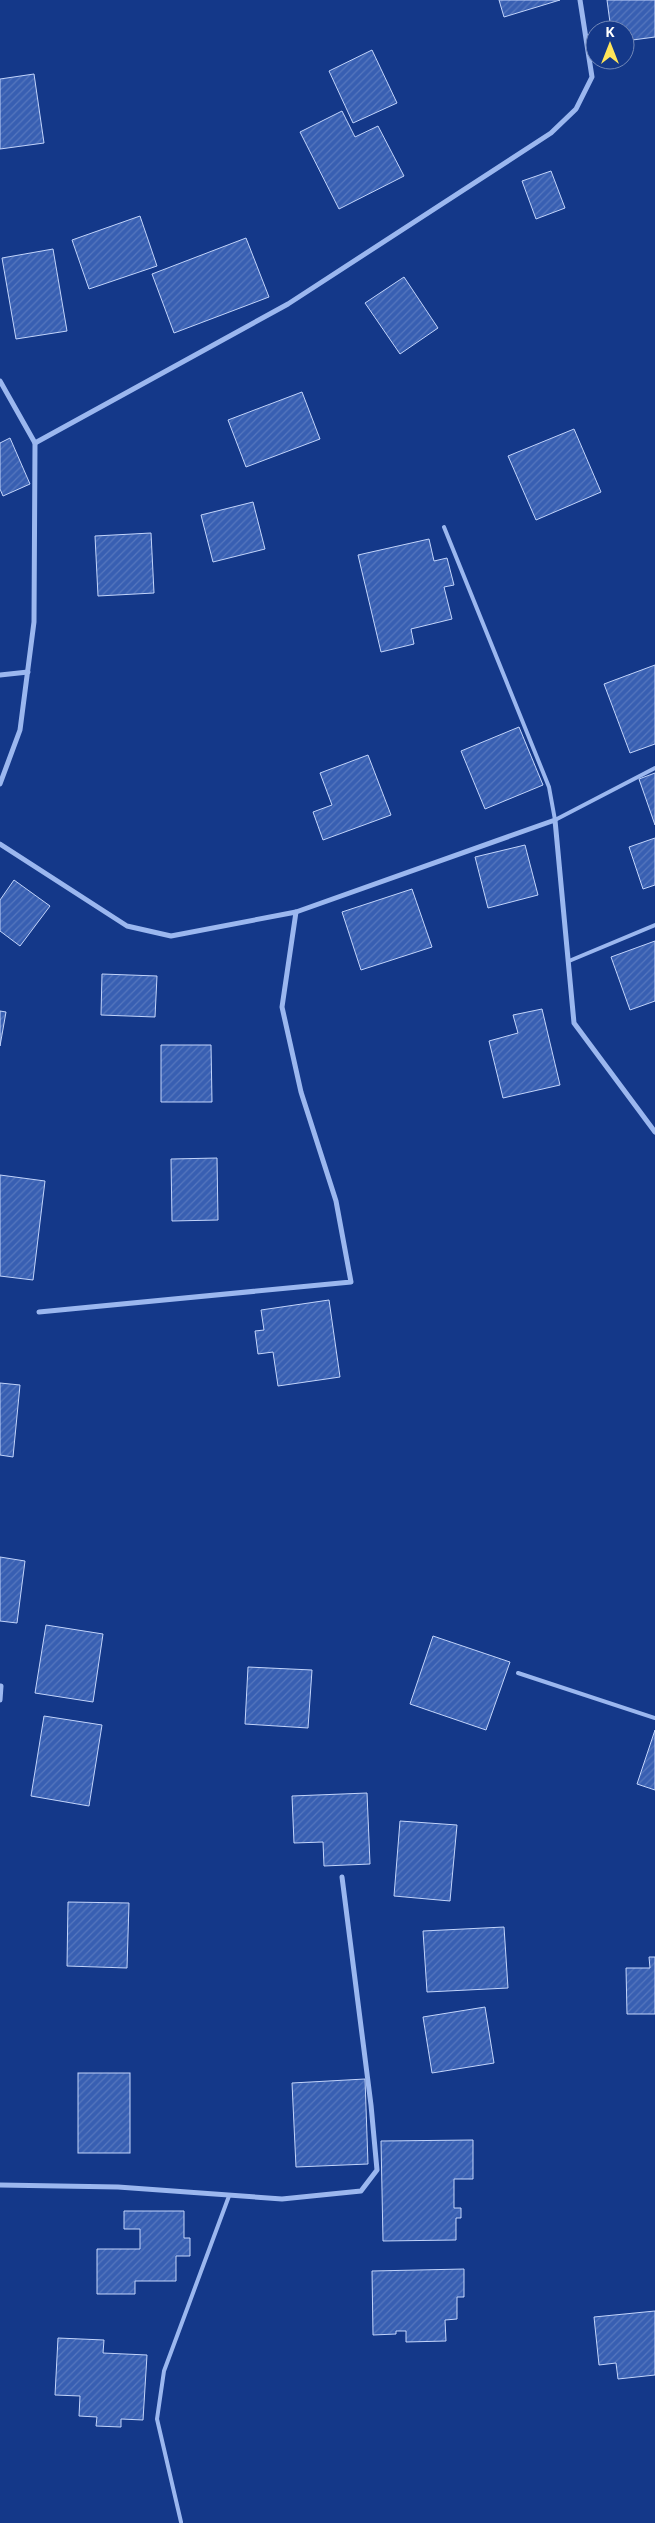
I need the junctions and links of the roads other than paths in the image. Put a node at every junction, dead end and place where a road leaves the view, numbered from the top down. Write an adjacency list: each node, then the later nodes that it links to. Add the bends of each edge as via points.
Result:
1 (580, 0): 3 (street, via 592,77 576,109 552,133 288,304)
2 (0, 381): 3 (street)
3 (35, 444): 5 (street, via 34,622)
4 (444, 527): 9 (lane, via 549,787)
5 (28, 672): 6 (street); 8 (street, via 20,730)
6 (0, 674)
7 (655, 768): 9 (lane)
8 (0, 784)
9 (555, 820): 11 (street); 13 (street)
10 (0, 844): 11 (street, via 127,926 171,936)
11 (296, 912): 15 (street, via 282,1007 301,1092 336,1201 351,1282)
12 (655, 925): 13 (lane)
13 (569, 961): 14 (street, via 574,1023)
14 (655, 1132)
15 (39, 1312)
16 (518, 1673): 19 (lane)
17 (1, 1686): 18 (street)
18 (0, 1700)
19 (655, 1718)
20 (342, 1877): 22 (street, via 377,2170 361,2191 282,2199)
21 (0, 2185): 22 (street, via 118,2187)
22 (229, 2196): 23 (lane, via 164,2371 157,2419)
23 (181, 2522)

